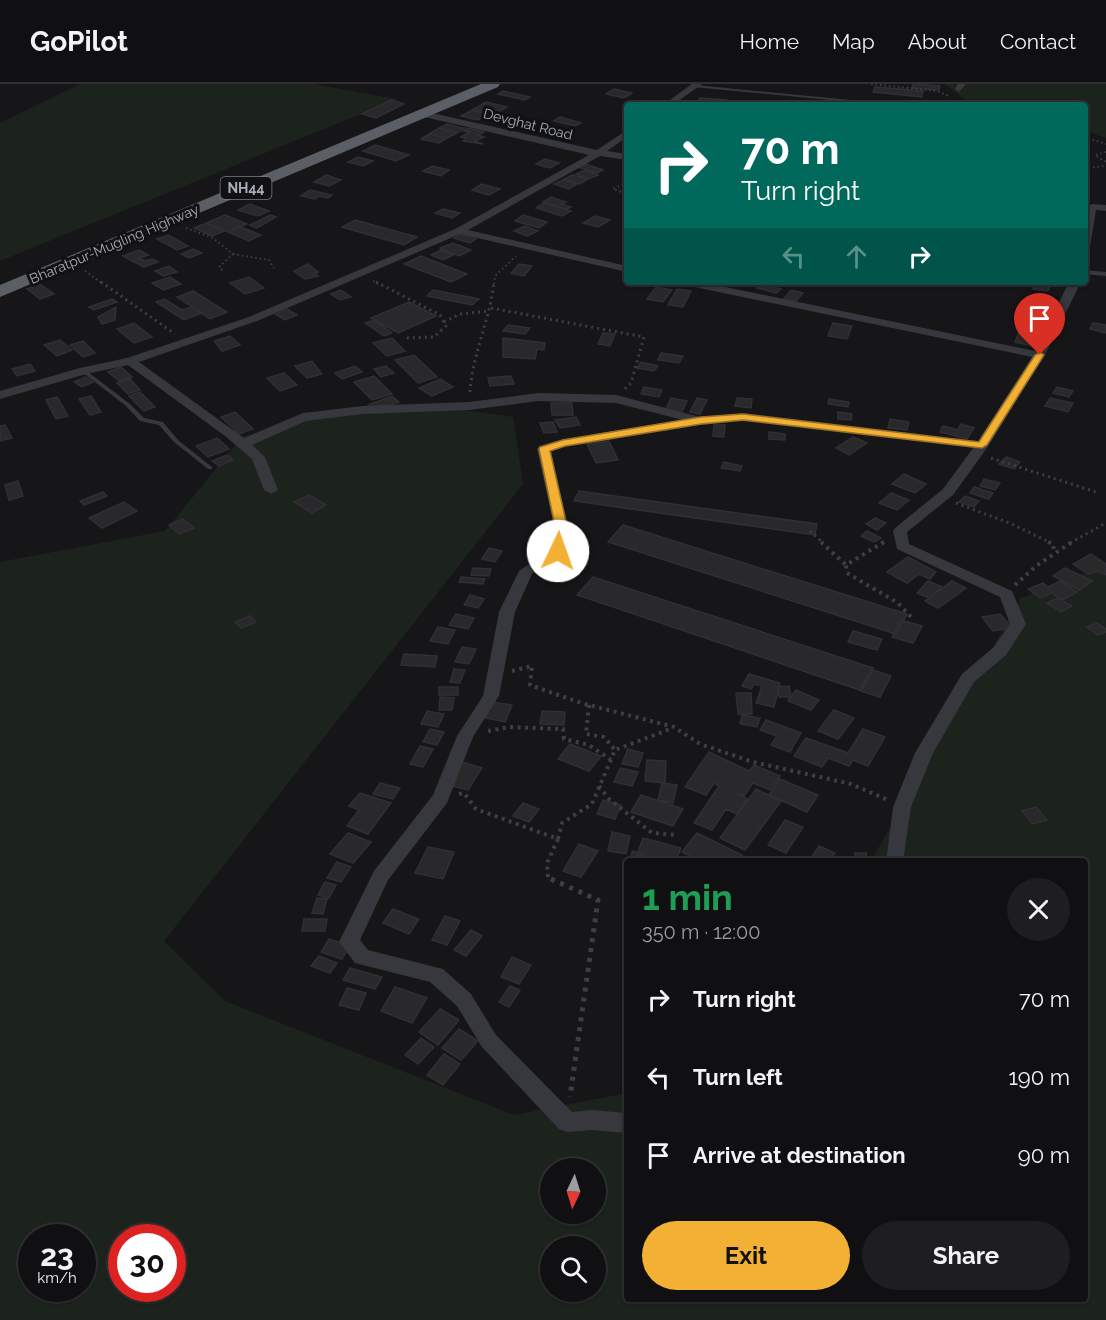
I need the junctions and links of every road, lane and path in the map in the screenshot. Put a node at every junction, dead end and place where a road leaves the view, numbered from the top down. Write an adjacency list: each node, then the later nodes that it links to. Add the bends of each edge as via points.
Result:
1 (493, 84): 7 (highway, Bharatpur-Mugling Highway / NH44)
2 (872, 84): 4 (path, via 937,91)
3 (697, 85): 5 (lane); 6 (street)
4 (955, 99)
5 (851, 101)
6 (672, 102)
7 (423, 114): 12 (street, Devghat Road); 20 (highway, Bharatpur-Mugling Highway / NH44)
8 (624, 135): 12 (street)
9 (1088, 138): 10 (path)
10 (1106, 144)
11 (1106, 152): 14 (path, via 1095,155)
12 (597, 154): 13 (street, Devghat Road); 21 (street)
13 (624, 157)
14 (1106, 164): 15 (path)
15 (1088, 167)
16 (624, 184): 17 (path, via 614,189)
17 (624, 193)
18 (1088, 207): 19 (street)
19 (1106, 208)
20 (169, 221): 23 (path, via 213,238); 24 (highway, Bharatpur-Mugling Highway / NH44)
21 (459, 231): 22 (street); 37 (street)
22 (525, 247): 26 (street); 34 (path, via 495,276)
23 (233, 254): 25 (path, via 269,260); 27 (path, via 219,267)
24 (71, 263): 33 (highway, Bharatpur-Mugling Highway / NH44); 37 (path)
25 (274, 267)
26 (624, 268)
27 (224, 271)
28 (1088, 272): 29 (lane)
29 (1106, 274)
30 (369, 279): 35 (path, via 440,315)
31 (700, 285): 38 (street)
32 (1074, 285): 38 (street)
33 (0, 292)
34 (490, 310): 35 (path, via 460,314); 42 (path, via 645,337 631,383); 43 (path, via 471,374)
35 (444, 321): 36 (path, via 442,333 434,338)
36 (405, 338)
37 (188, 343): 39 (street)
38 (1040, 355): 46 (street)
39 (130, 361): 40 (street); 45 (street)
40 (84, 371): 41 (street); 47 (lane, via 142,420 161,423 176,441)
41 (0, 395)
42 (616, 399): 43 (street, via 538,397); 44 (street)
43 (469, 406): 45 (street, via 363,410 303,417)
44 (701, 421): 46 (street, via 743,417); 58 (street, via 544,449 561,526 558,551 526,571 507,612)
45 (242, 444): 48 (street, via 258,457)
46 (980, 448): 49 (path, via 997,461); 50 (street)
47 (210, 468)
48 (271, 490)
49 (1100, 493)
50 (943, 496): 53 (street); 54 (path, via 1032,532 1053,544)
51 (1106, 524): 54 (path)
52 (810, 531): 55 (path)
53 (900, 531): 55 (path); 56 (street, via 902,546)
54 (1054, 551): 56 (path, via 1034,565)
55 (846, 565): 57 (path, via 847,573 898,603)
56 (1007, 594): 66 (street, via 1018,624 1000,651 968,678 924,753)
57 (912, 618)
58 (497, 674): 59 (path, via 532,666 530,686); 61 (street, via 491,696)
59 (589, 705): 60 (path); 62 (path, via 585,734 604,737)
60 (674, 727): 62 (path); 66 (path, via 700,744 753,762 851,784)
61 (465, 736): 63 (path, via 509,727 563,729 564,739 589,746); 65 (street)
62 (615, 750): 63 (path)
63 (611, 760): 64 (path)
64 (599, 786): 67 (path, via 609,799 652,833); 68 (path, via 592,804 562,823)
65 (441, 798): 68 (path, via 464,793 476,809); 70 (street, via 381,876 349,942 362,957 436,975 464,1000 489,1041)
66 (902, 807): 69 (street)
67 (676, 835)
68 (558, 839): 70 (path, via 547,863 548,878 598,900)
69 (895, 858)
70 (567, 1122): 71 (street)
71 (624, 1123)

